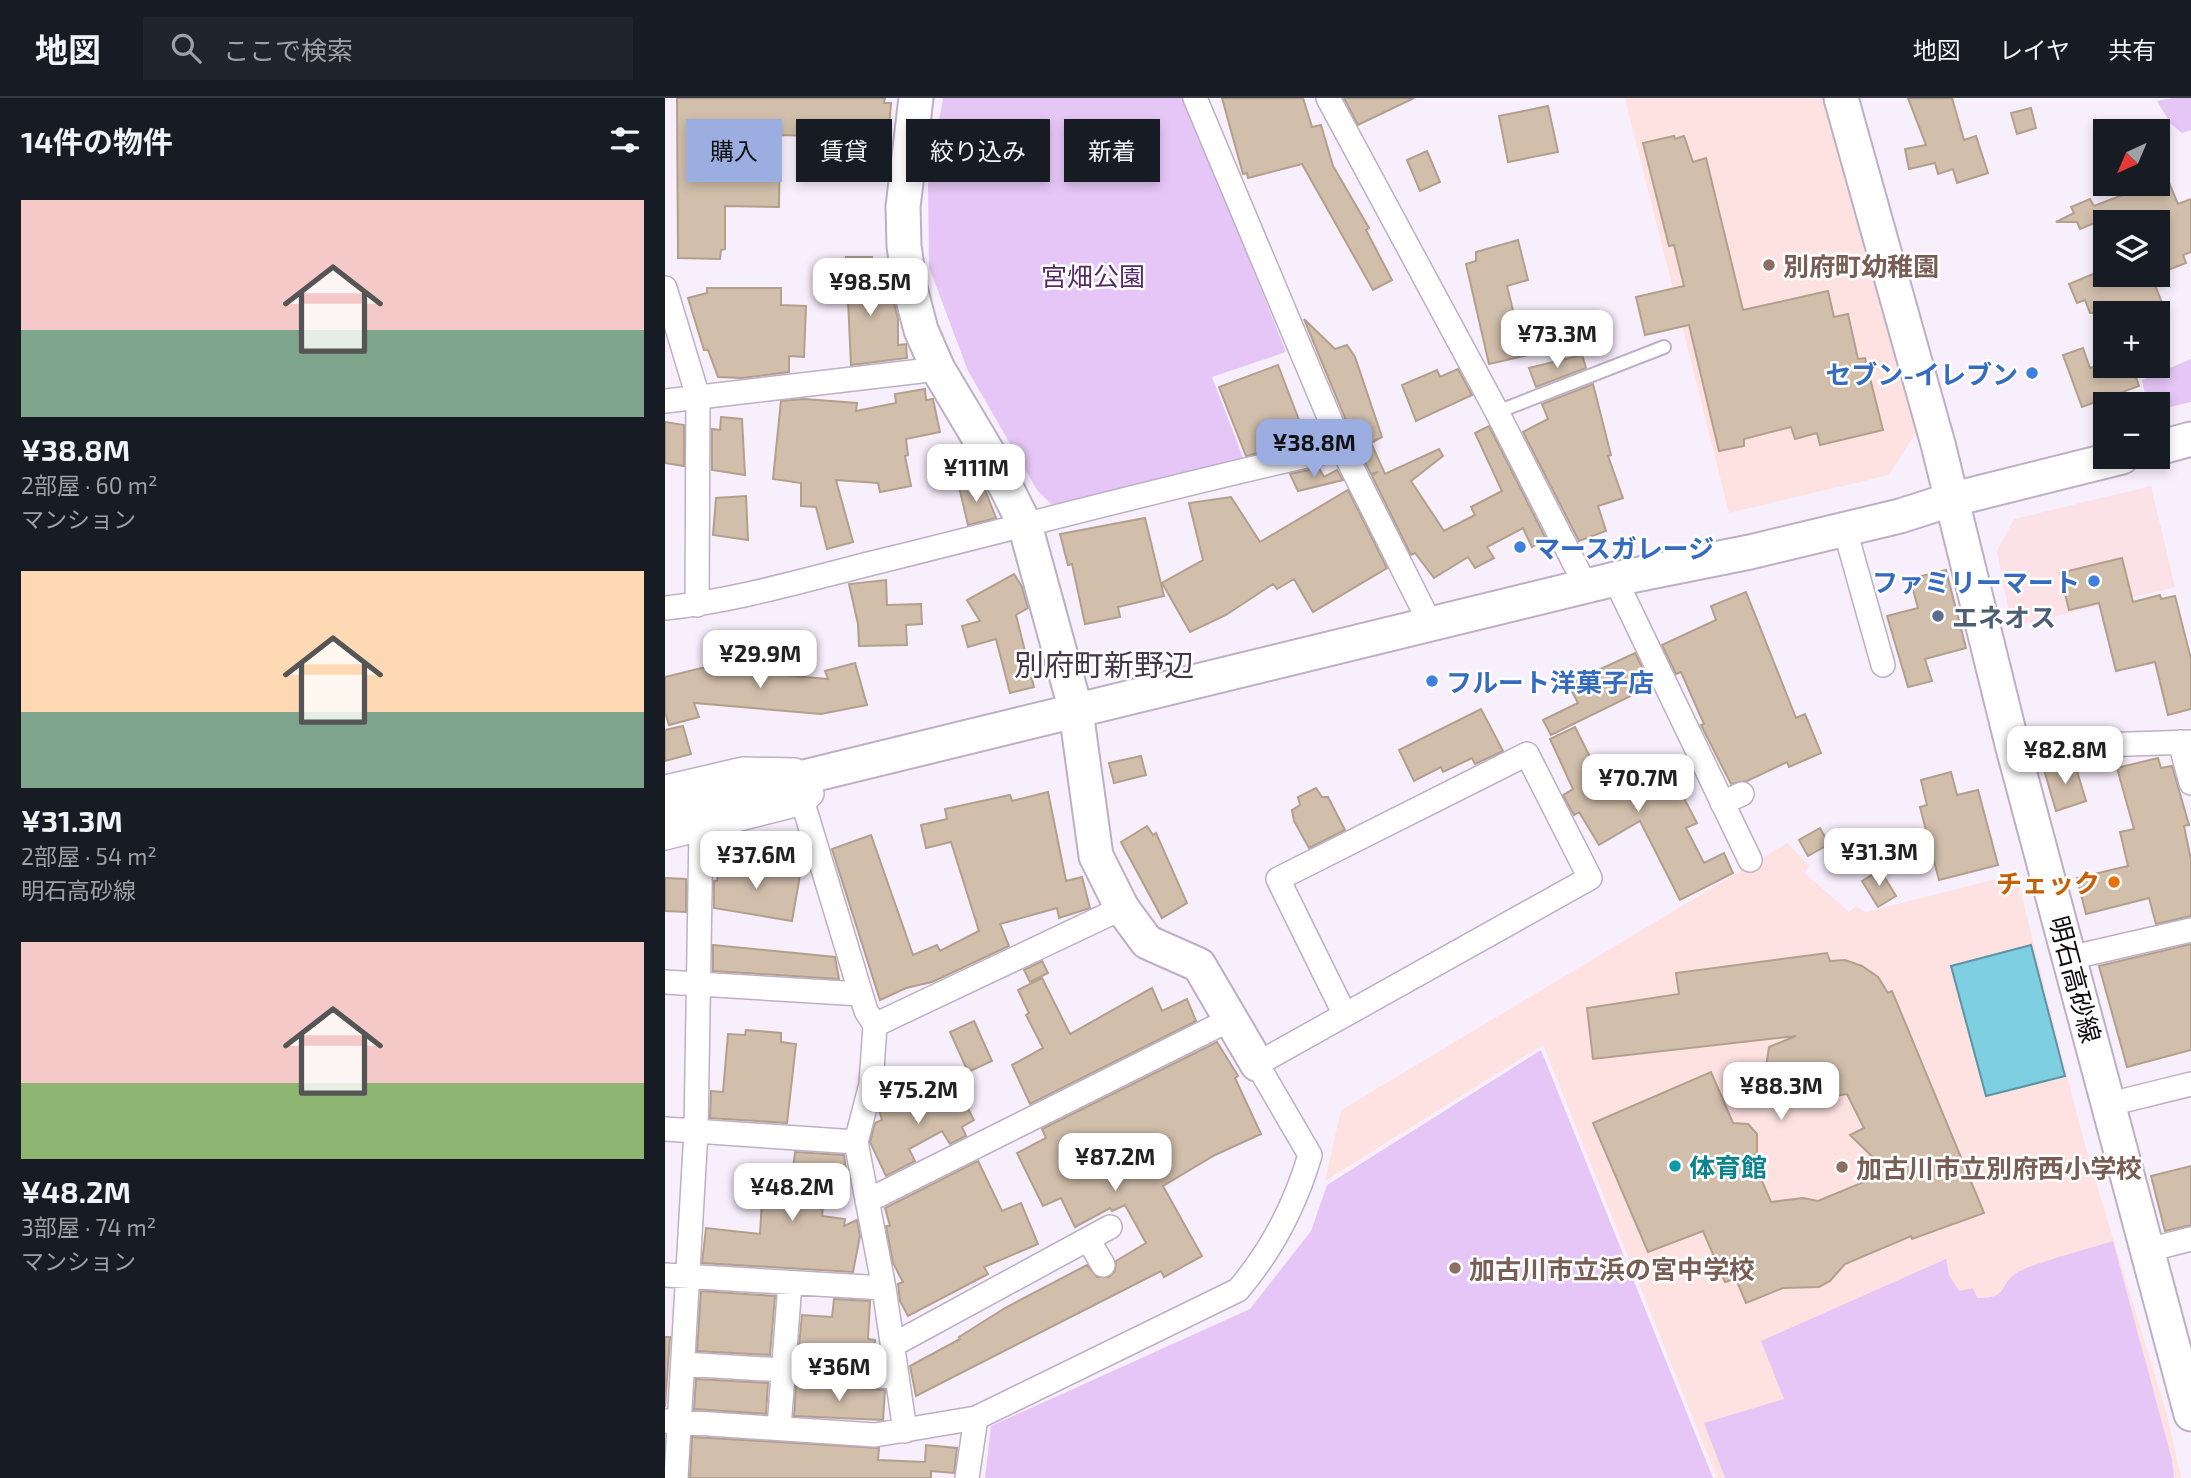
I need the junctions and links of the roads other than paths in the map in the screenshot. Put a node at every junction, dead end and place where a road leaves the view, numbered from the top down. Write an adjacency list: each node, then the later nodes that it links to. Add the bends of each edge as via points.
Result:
1 (916, 98): 7 (street, via 906,174 904,246 909,288)
2 (1195, 98): 13 (street)
3 (1328, 98): 10 (street)
4 (1840, 98): 15 (street, 明石高砂線, via 1935,431)
5 (665, 288): 8 (street)
6 (1664, 347): 10 (lane)
7 (938, 369): 8 (street); 16 (street)
8 (698, 397): 9 (street); 19 (street)
9 (665, 401)
10 (1497, 412): 18 (street)
11 (2191, 439): 12 (street)
12 (2170, 444)
13 (1342, 449): 16 (street); 21 (street)
14 (2093, 464): 15 (street)
15 (1949, 500): 17 (street); 25 (street, 明石高砂線)
16 (1025, 526): 19 (street); 23 (street)
17 (1845, 530): 18 (street); 22 (street)
18 (1601, 583): 21 (street); 33 (street, via 1732,799)
19 (697, 605): 20 (street)
20 (665, 608)
21 (1431, 625): 23 (street)
22 (1884, 665)
23 (1076, 711): 26 (street); 34 (street, via 1096,856)
24 (2186, 742): 25 (street); 27 (street)
25 (2013, 748): 36 (street, 明石高砂線)
26 (834, 771): 28 (street, via 743,769); 29 (street); 30 (street)
27 (2191, 783)
28 (665, 788)
29 (803, 803): 31 (street); 39 (street)
30 (665, 811)
31 (701, 830): 32 (street); 38 (street)
32 (665, 838)
33 (1750, 860)
34 (1122, 908): 41 (street, via 1147,942 1199,965); 42 (street)
35 (2191, 930): 36 (street)
36 (2069, 958): 45 (street, 明石高砂線)
37 (665, 982): 38 (street)
38 (701, 983): 39 (street); 47 (street)
39 (861, 994): 42 (street)
40 (1344, 1013): 40 (street, via 1590,878 1527,754 1278,879); 43 (street)
41 (1231, 1019): 43 (street); 49 (street)
42 (875, 1025): 48 (street, via 871,1084)
43 (1257, 1064): 64 (street, via 1310,1155 1298,1197 1263,1260 1238,1290)
44 (2191, 1084): 45 (street)
45 (2110, 1104): 53 (street, 明石高砂線)
46 (665, 1129): 47 (street)
47 (696, 1131): 48 (street); 56 (street)
48 (856, 1142): 49 (street)
49 (867, 1201): 58 (street)
50 (1110, 1227): 51 (street)
51 (1088, 1239): 54 (street); 59 (street)
52 (2191, 1239): 53 (street)
53 (2148, 1250): 63 (street, 明石高砂線)
54 (1103, 1265)
55 (665, 1275): 56 (street)
56 (689, 1276): 57 (street); 60 (street)
57 (790, 1283): 58 (street); 61 (street)
58 (884, 1289): 59 (street)
59 (893, 1345): 62 (street)
60 (683, 1364): 61 (street); 65 (street)
61 (783, 1370): 62 (street); 66 (street)
62 (897, 1377): 67 (street)
63 (2189, 1400)
64 (976, 1419): 67 (street); 69 (street)
65 (672, 1421): 66 (street); 68 (street)
66 (779, 1428): 67 (street, via 875,1434)
67 (905, 1431)
68 (676, 1478)
69 (967, 1478)

